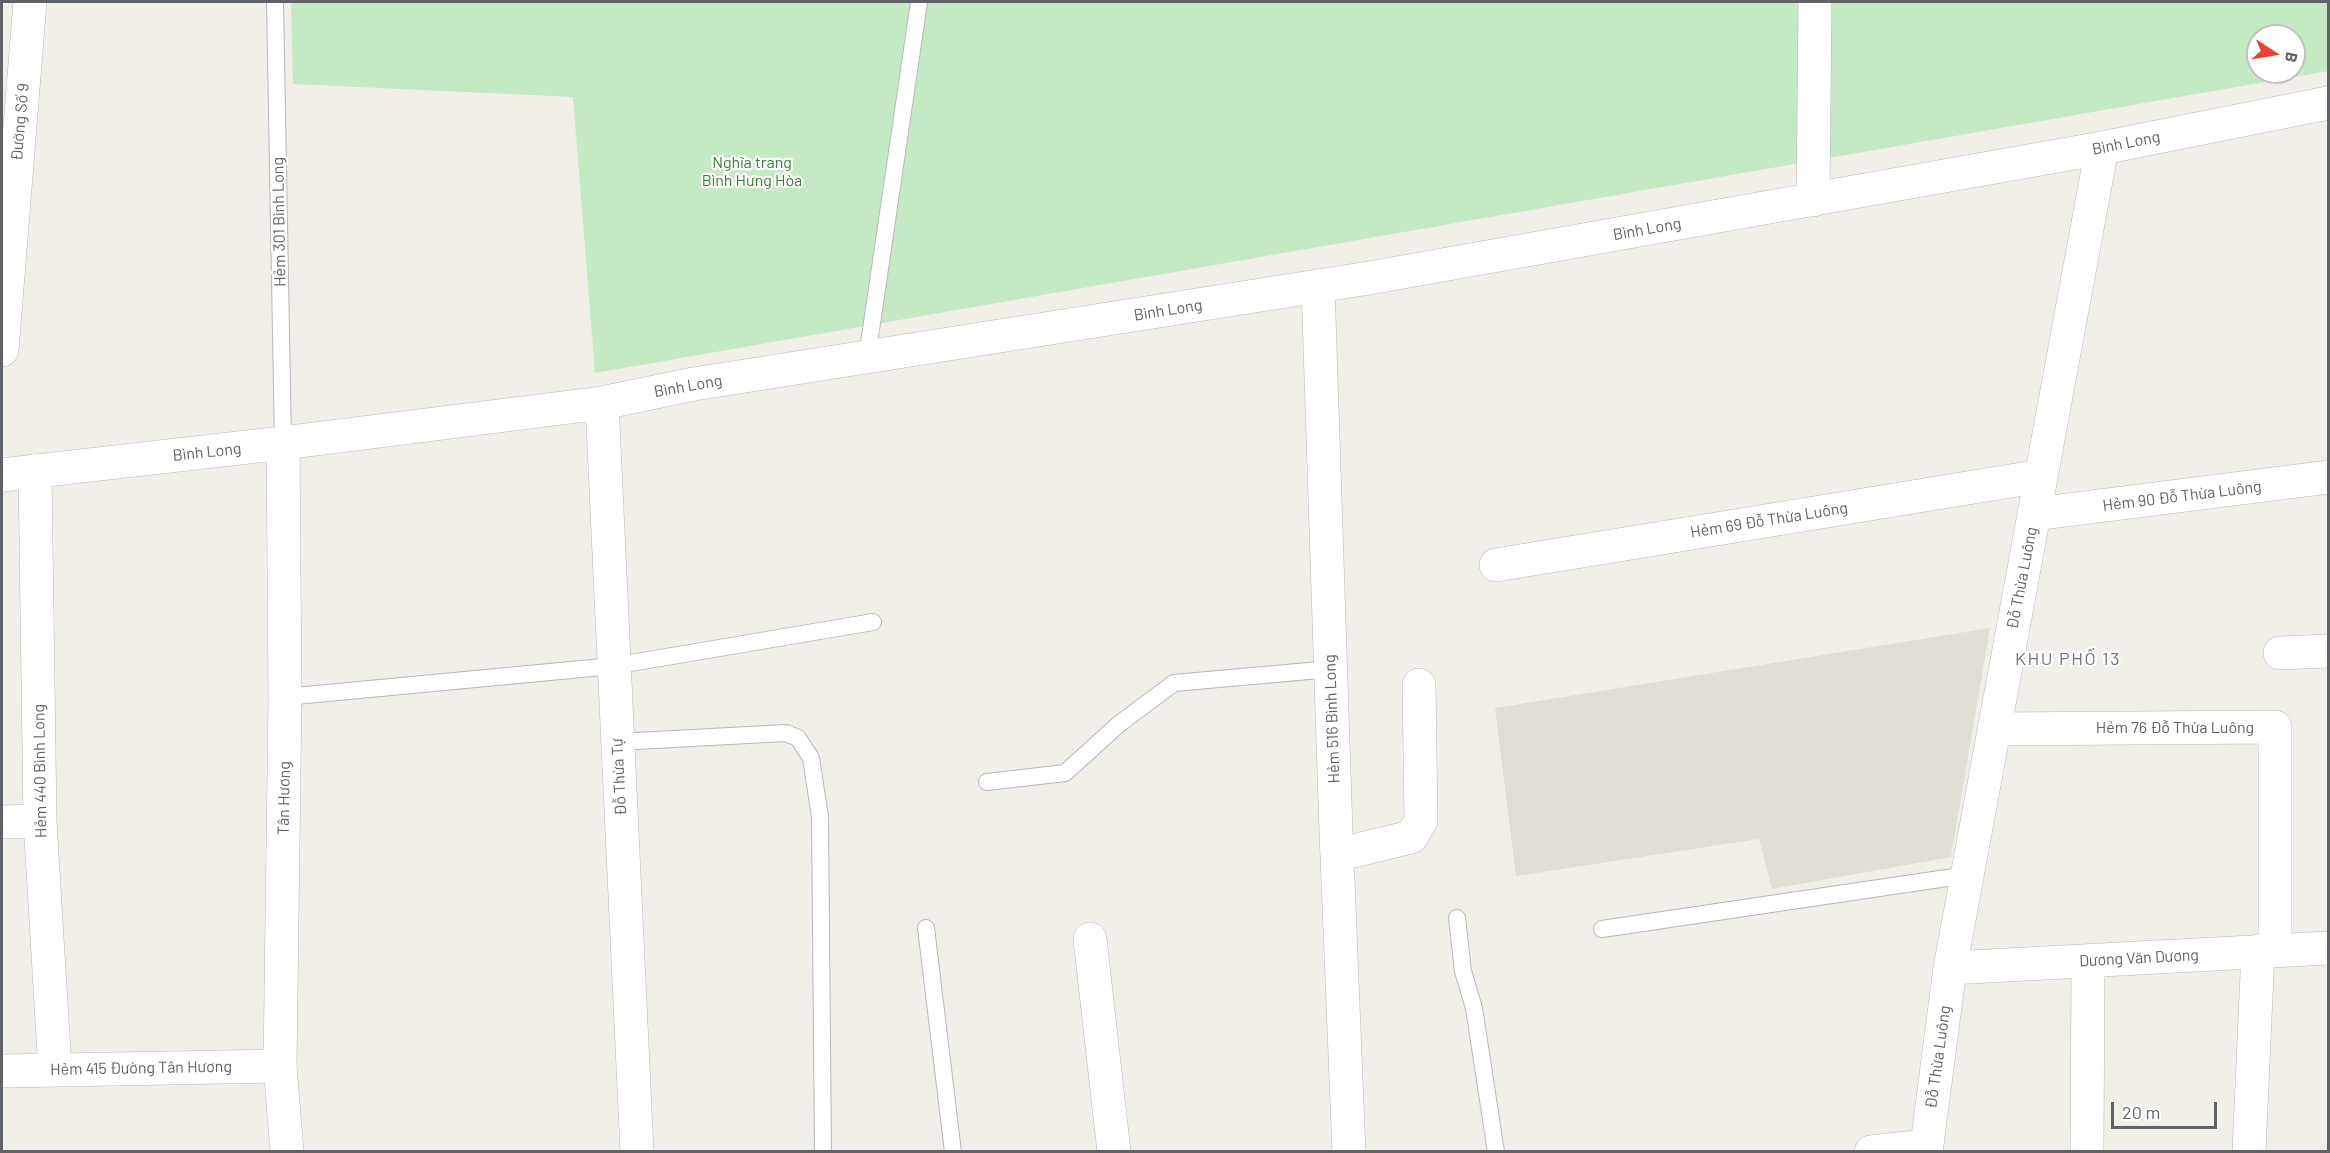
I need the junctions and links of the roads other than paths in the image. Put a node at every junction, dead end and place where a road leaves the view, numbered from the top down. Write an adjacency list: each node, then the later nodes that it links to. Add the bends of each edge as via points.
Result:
1 (30, 2): 7 (street, Đường Số 9)
2 (275, 2): 13 (lane, Hẻm 301 Bình Long)
3 (919, 2): 11 (lane)
4 (1815, 2): 8 (street)
5 (2328, 103): 6 (street, Bình Long)
6 (2102, 148): 8 (street, Bình Long); 16 (street, Đỗ Thừa Luông)
7 (8, 192): 10 (street, Đường Số 9)
8 (1813, 200): 9 (street, Bình Long)
9 (1318, 286): 11 (street, Bình Long); 24 (street, Hẻm 516 Bình Long)
10 (2, 350)
11 (867, 357): 12 (street, Bình Long)
12 (602, 403): 13 (street, Bình Long); 23 (street, Đỗ Thừa Tự)
13 (283, 443): 14 (street, Bình Long); 26 (street, Tân Hương)
14 (35, 471): 15 (street, Bình Long); 30 (street, Hẻm 440 Bình Long)
15 (2, 475)
16 (2041, 476): 18 (street, Đỗ Thừa Luông); 19 (street, Hẻm 69 Đỗ Thừa Luông)
17 (2328, 477): 18 (street, Hẻm 90 Đỗ Thừa Luông)
18 (2034, 514): 27 (street, Đỗ Thừa Luông)
19 (1496, 565)
20 (873, 622): 23 (lane)
21 (2328, 651): 22 (street)
22 (2280, 653)
23 (613, 666): 26 (lane); 28 (street, Đỗ Thừa Tự)
24 (1331, 669): 29 (lane, via 1174,683 1119,724 1065,772); 32 (street, Hẻm 516 Bình Long)
25 (1419, 685): 32 (street, via 1421,821 1411,837)
26 (285, 697): 42 (street, Tân Hương)
27 (1994, 729): 33 (street, Đỗ Thừa Luông); 39 (street, Hẻm 76 Đỗ Thừa Luông, via 2275,727)
28 (617, 742): 47 (street, Đỗ Thừa Tự); 48 (lane, via 786,733 798,738 811,758 820,817)
29 (987, 782)
30 (40, 820): 31 (street); 43 (street, Hẻm 440 Bình Long)
31 (2, 822)
32 (1337, 855): 51 (street, Hẻm 516 Bình Long)
33 (1967, 875): 36 (lane); 41 (street, Đỗ Thừa Luông)
34 (1457, 918): 52 (lane)
35 (926, 928): 49 (lane)
36 (1602, 929)
37 (1090, 939): 50 (street)
38 (2328, 948): 39 (street, Dương Văn Dương)
39 (2266, 951): 40 (street, Dương Văn Dương); 55 (street)
40 (2088, 960): 41 (street, Dương Văn Dương); 54 (street)
41 (1950, 968): 45 (street, Đỗ Thừa Luông)
42 (280, 1066): 43 (street, Hẻm 415 Đường Tân Hương); 46 (street, Tân Hương)
43 (55, 1070): 44 (street, Hẻm 415 Đường Tân Hương)
44 (2, 1071)
45 (1926, 1149): 53 (street)
46 (288, 1152)
47 (637, 1152)
48 (823, 1152)
49 (953, 1152)
50 (1114, 1152)
51 (1349, 1152)
52 (1496, 1152)
53 (1871, 1152)
54 (2087, 1152)
55 (2249, 1152)

